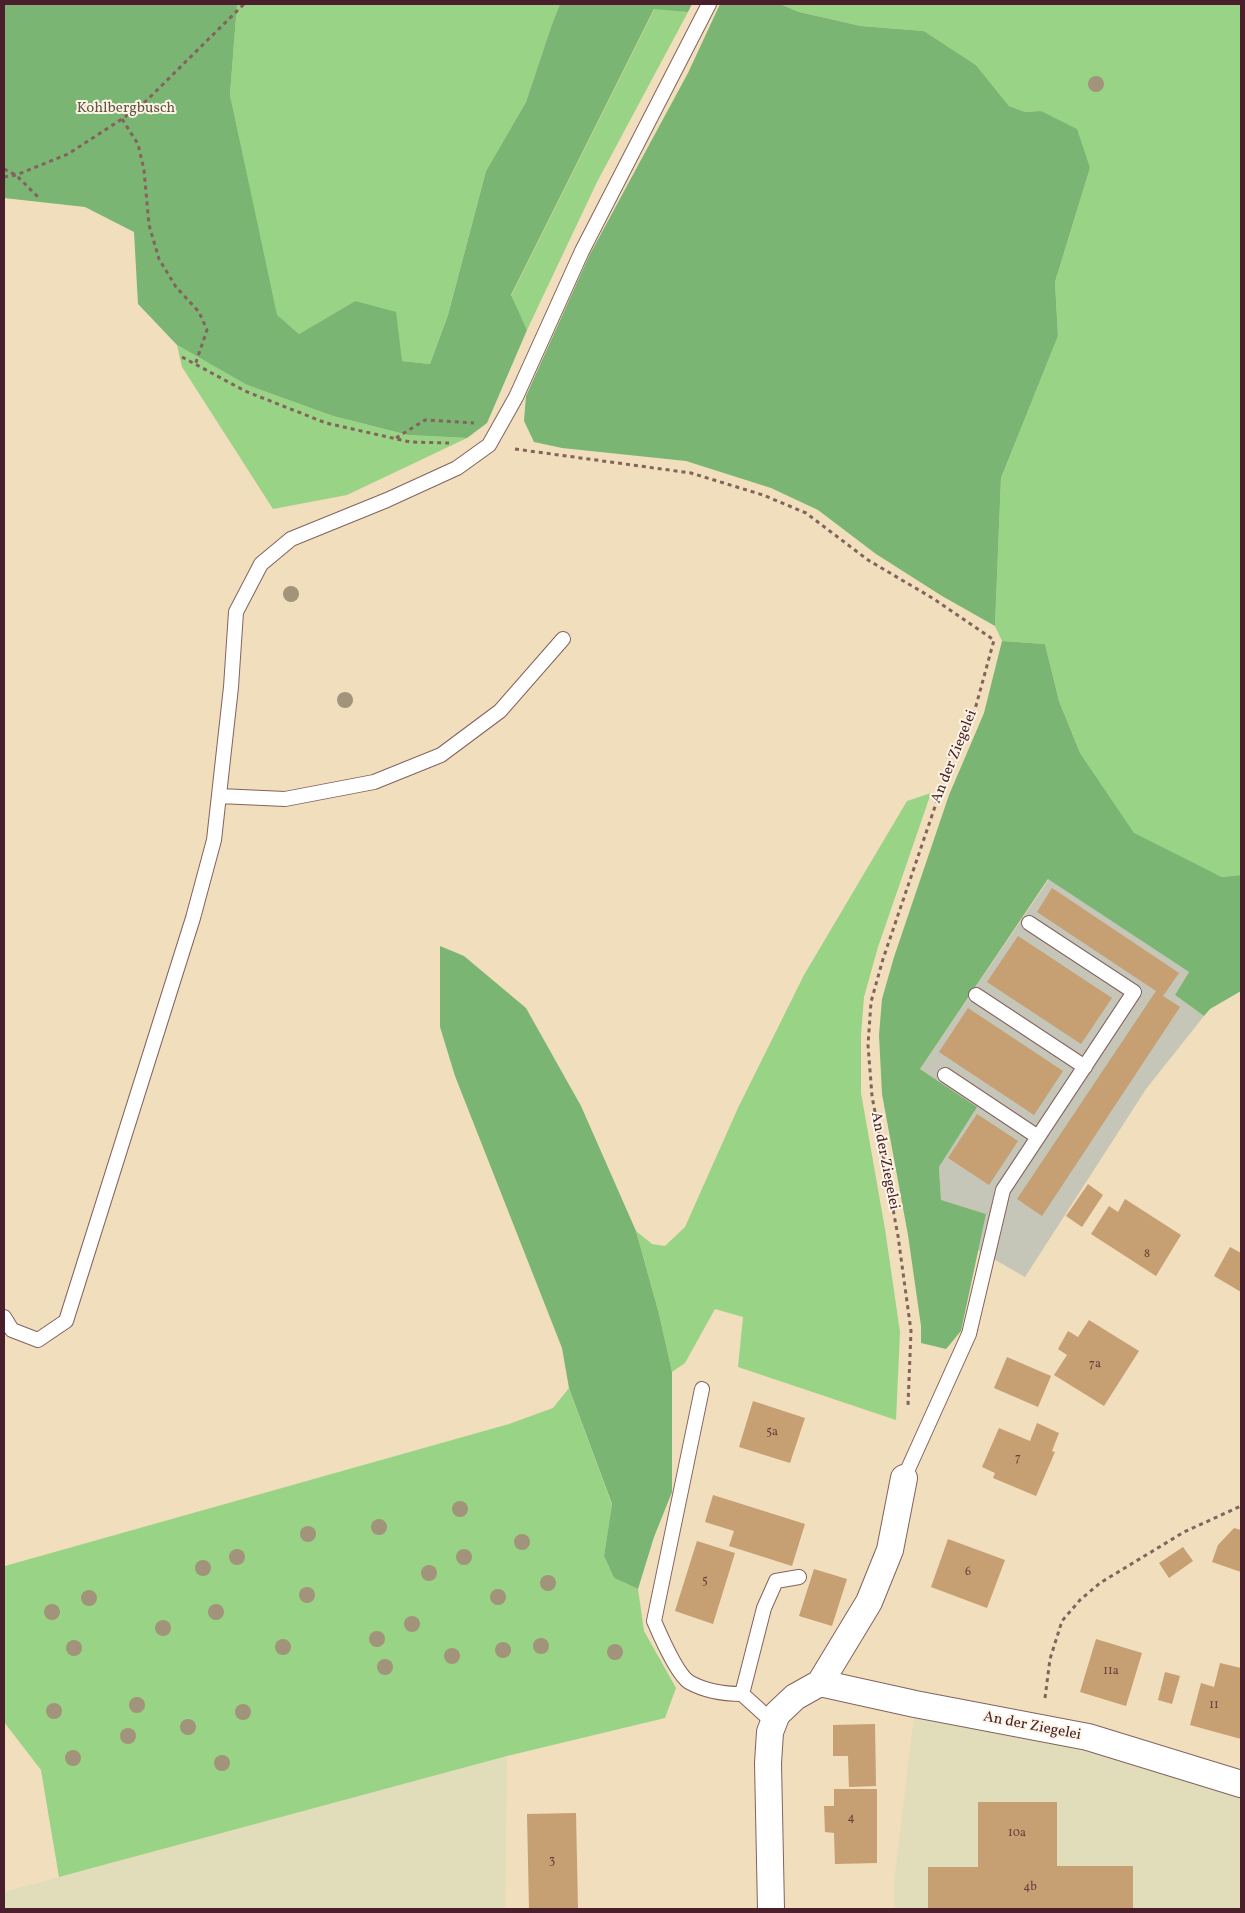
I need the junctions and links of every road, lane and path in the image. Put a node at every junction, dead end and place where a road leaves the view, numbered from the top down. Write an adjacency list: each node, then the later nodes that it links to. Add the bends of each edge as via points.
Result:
1 (244, 4): 3 (path, via 142,105)
2 (709, 4): 10 (lane, via 582,251)
3 (122, 119): 5 (path, via 68,154); 9 (path, via 138,144 149,225 159,259 176,287 199,312 207,330)
4 (4, 169): 5 (path)
5 (16, 175): 6 (path); 7 (path)
6 (4, 177)
7 (39, 198)
8 (182, 358): 9 (path)
9 (195, 364): 11 (path, via 244,391 326,423)
10 (500, 428): 11 (path, via 425,420); 12 (lane)
11 (395, 439): 12 (path)
12 (489, 445): 14 (lane, via 457,468 291,539 261,564 236,612); 22 (path, An der Ziegelei, via 691,473 763,495 806,513 868,560 994,640 974,713 941,789 882,959 871,1002 868,1046 872,1096 898,1236 911,1331)
13 (563, 639): 14 (lane, via 500,710 441,755 374,782 312,794 285,798)
14 (219, 796): 20 (lane, via 214,840 193,918 66,1321 38,1340 12,1330)
15 (1029, 923): 17 (lane, via 1134,992)
16 (976, 995): 17 (lane)
17 (1085, 1067): 19 (lane)
18 (945, 1075): 19 (lane)
19 (1038, 1138): 23 (lane, via 1004,1190 968,1334)
20 (4, 1317)
21 (702, 1389): 27 (lane, via 654,1621 669,1654 688,1681 723,1694)
22 (908, 1415)
23 (904, 1478): 26 (street, via 890,1550 869,1602)
24 (1241, 1506): 29 (path, via 1184,1532 1100,1583 1080,1600 1062,1621 1050,1659)
25 (799, 1577): 27 (lane, via 776,1581 764,1608)
26 (820, 1682): 28 (street, via 795,1697 778,1714); 29 (street, An der Ziegelei)
27 (742, 1694): 28 (lane)
28 (774, 1723): 31 (street, via 770,1732 768,1763)
29 (1041, 1728): 30 (street, An der Ziegelei, via 1088,1738)
30 (1241, 1784)
31 (772, 1909)

